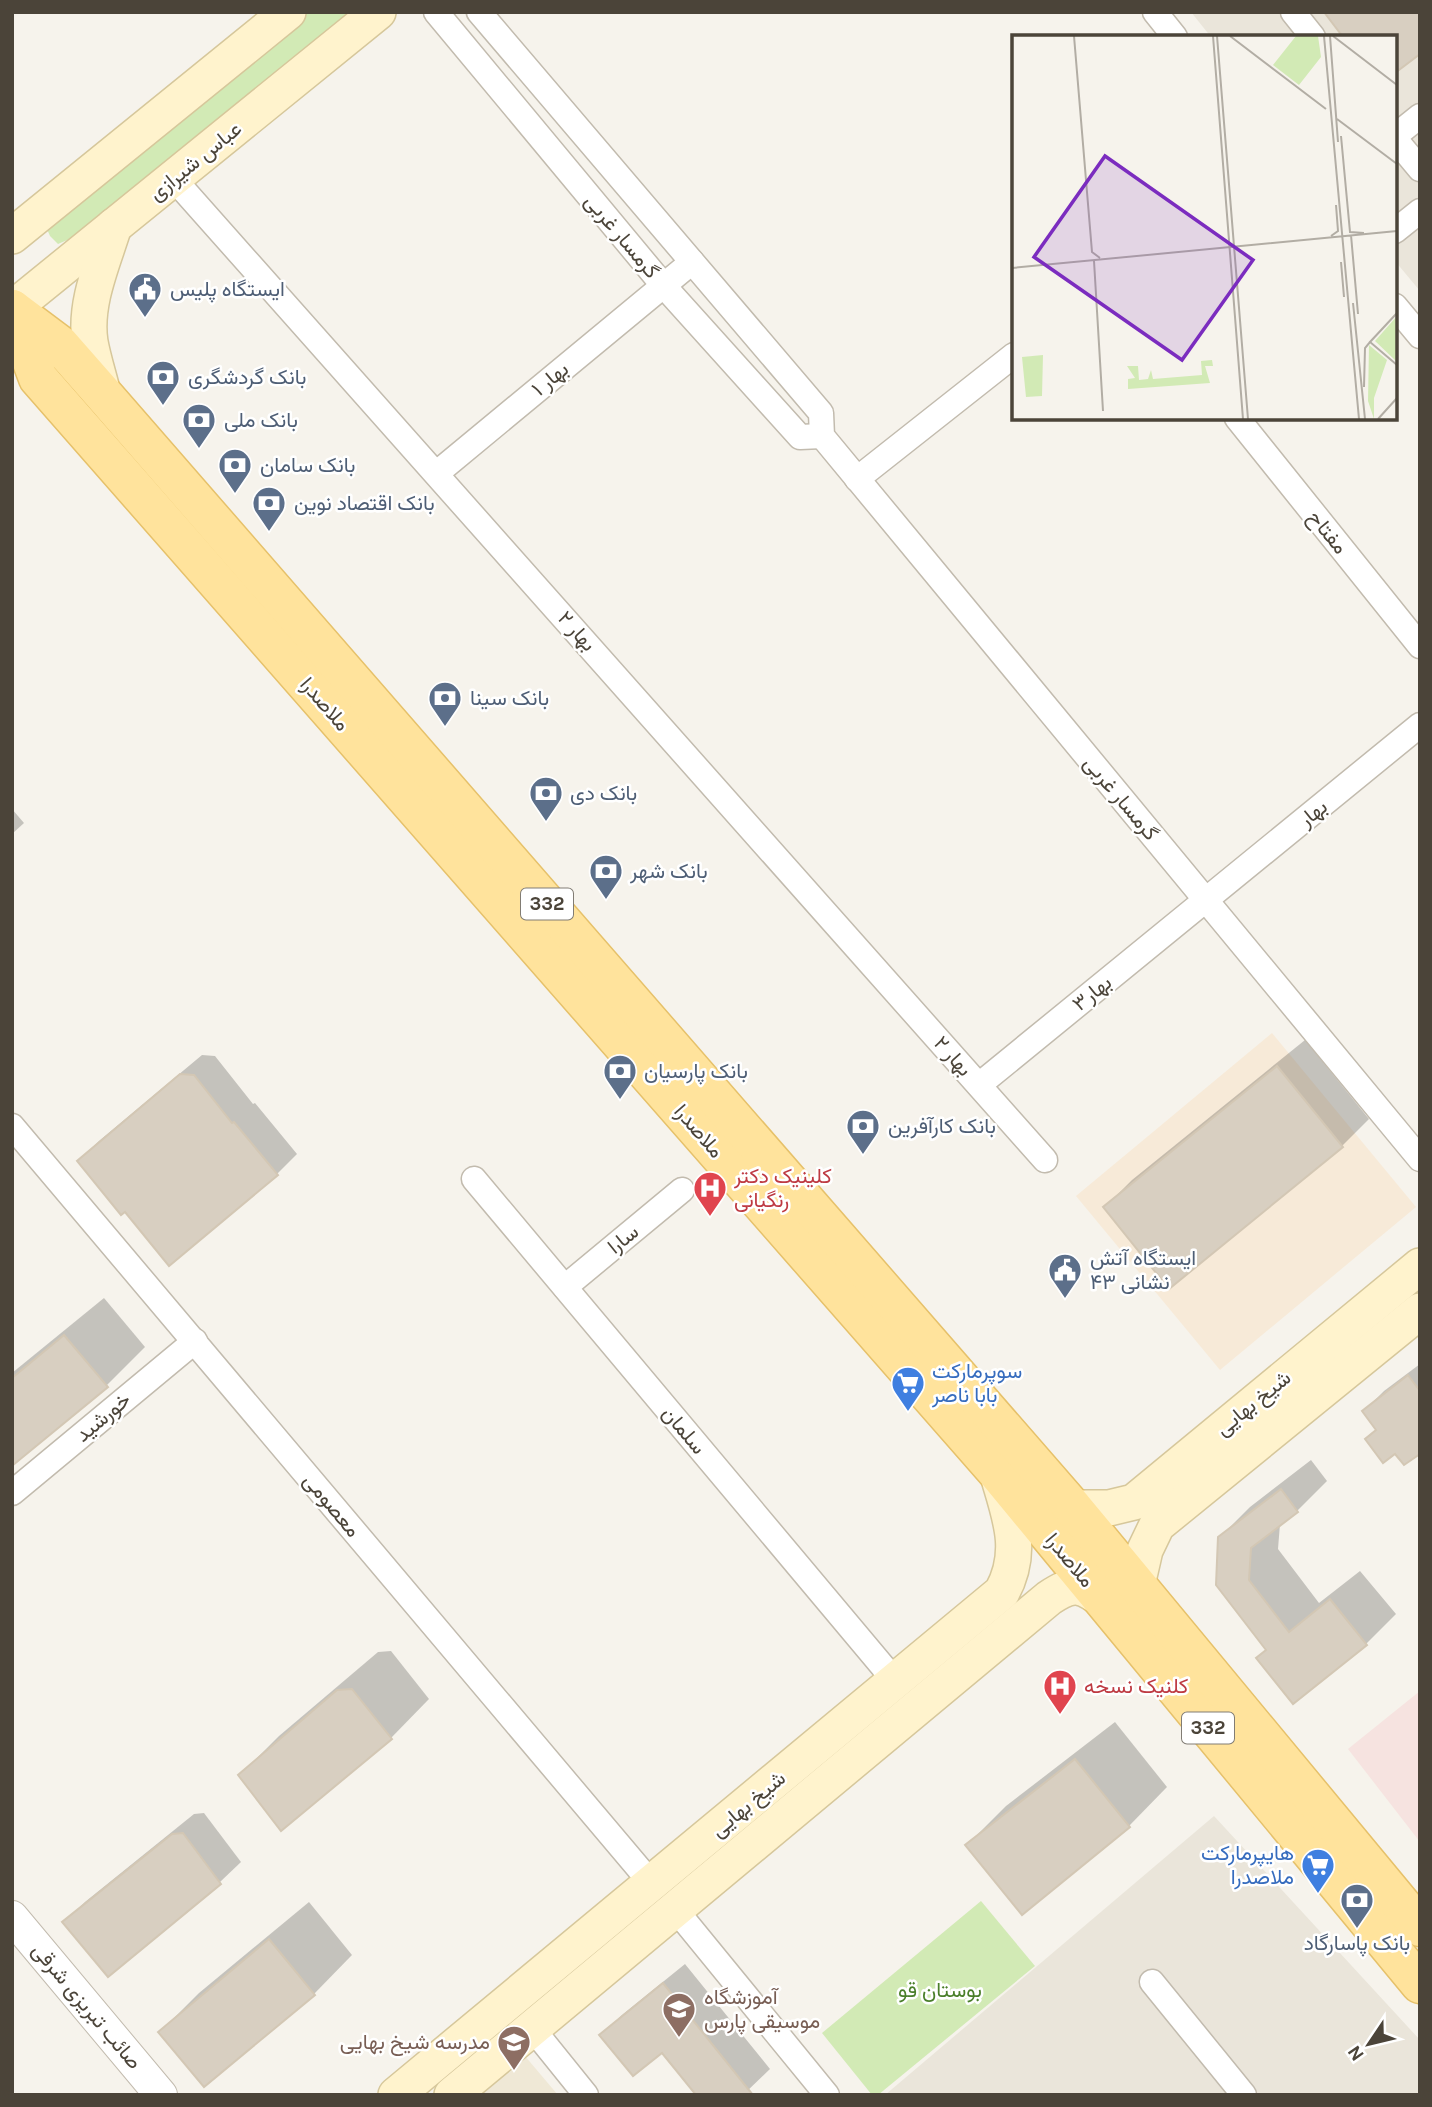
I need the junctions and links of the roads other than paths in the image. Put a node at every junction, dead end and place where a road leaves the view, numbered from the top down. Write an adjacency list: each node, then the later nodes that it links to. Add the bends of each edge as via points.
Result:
1 (288, 12): 17 (main road)
2 (378, 12): 13 (main road, عباس شیرازی)
3 (436, 12): 20 (street, گرمسار غربی)
4 (479, 12): 18 (street, گرمسار غربی)
5 (1155, 12): 7 (street)
6 (1293, 12): 8 (street)
7 (1173, 35)
8 (1311, 35)
9 (1420, 116): 10 (street)
10 (1397, 135)
11 (1397, 140): 12 (street)
12 (1420, 169)
13 (173, 178): 15 (main road, عباس شیرازی); 28 (street, بهار ۲)
14 (1420, 211): 16 (street)
15 (114, 226): 19 (main road, عباس شیرازی); 25 (main road, via 89,316)
16 (1397, 228)
17 (20, 230): 19 (main road, via 36,254 49,262)
18 (692, 262): 20 (street, بهار ۱); 27 (street, گرمسار غربی, via 821,413)
19 (69, 264): 22 (main road, عباس شیرازی)
20 (663, 285): 27 (street, گرمسار غربی, via 800,437); 28 (street, بهار ۱)
21 (1397, 308): 23 (street)
22 (12, 309): 25 (main road, ملاصدرا / 332, via 60,345); 43 (main road, ملاصدرا / 332, via 38,378)
23 (1420, 336)
24 (1012, 357): 29 (street)
25 (103, 394): 45 (main road, ملاصدرا / 332)
26 (1239, 420): 30 (street, مفتاح)
27 (822, 436): 29 (street, گرمسار غربی)
28 (437, 472): 33 (street, بهار ۲)
29 (857, 479): 32 (street, گرمسار غربی)
30 (1420, 646)
31 (1420, 725): 32 (street, بهار)
32 (1206, 900): 33 (street, بهار۳); 35 (street, گرمسار غربی)
33 (979, 1085): 36 (street, بهار ۲)
34 (12, 1126): 42 (street, معصومی)
35 (1420, 1159)
36 (1045, 1160)
37 (474, 1179): 40 (street, سلمان)
38 (682, 1190): 40 (street, سارا)
39 (1420, 1266): 45 (main road, شیخ بهایی, via 1133,1502)
40 (565, 1287): 49 (street, سلمان)
41 (1420, 1311): 47 (main road, شیخ بهایی, via 1157,1525)
42 (195, 1341): 44 (street, خورشید); 51 (street, معصومی)
43 (997, 1472): 46 (main road, شیخ بهایی); 47 (main road, ملاصدرا / 332)
44 (12, 1493)
45 (1091, 1508): 47 (main road, ملاصدرا / 332)
46 (1015, 1552): 48 (main road); 49 (main road, شیخ بهایی, via 1002,1591)
47 (1128, 1578): 48 (main road, شیخ بهایی); 53 (main road, ملاصدرا / 332); 55 (main road, ملاصدرا / 332)
48 (1053, 1595): 50 (main road, شیخ بهایی)
49 (895, 1681): 50 (main road, شیخ بهایی)
50 (801, 1782): 51 (main road, شیخ بهایی)
51 (663, 1897): 56 (main road, شیخ بهایی); 58 (main road, شیخ بهایی); 61 (street, معصومی)
52 (12, 1917): 57 (street, صائب تبریزی شرقی)
53 (1420, 1927)
54 (1152, 1982): 62 (street)
55 (1420, 1984)
56 (532, 2028): 59 (main road, شیخ بهایی); 60 (street)
57 (161, 2095)
58 (396, 2095)
59 (452, 2095)
60 (586, 2095)
61 (827, 2095)
62 (1244, 2095)

